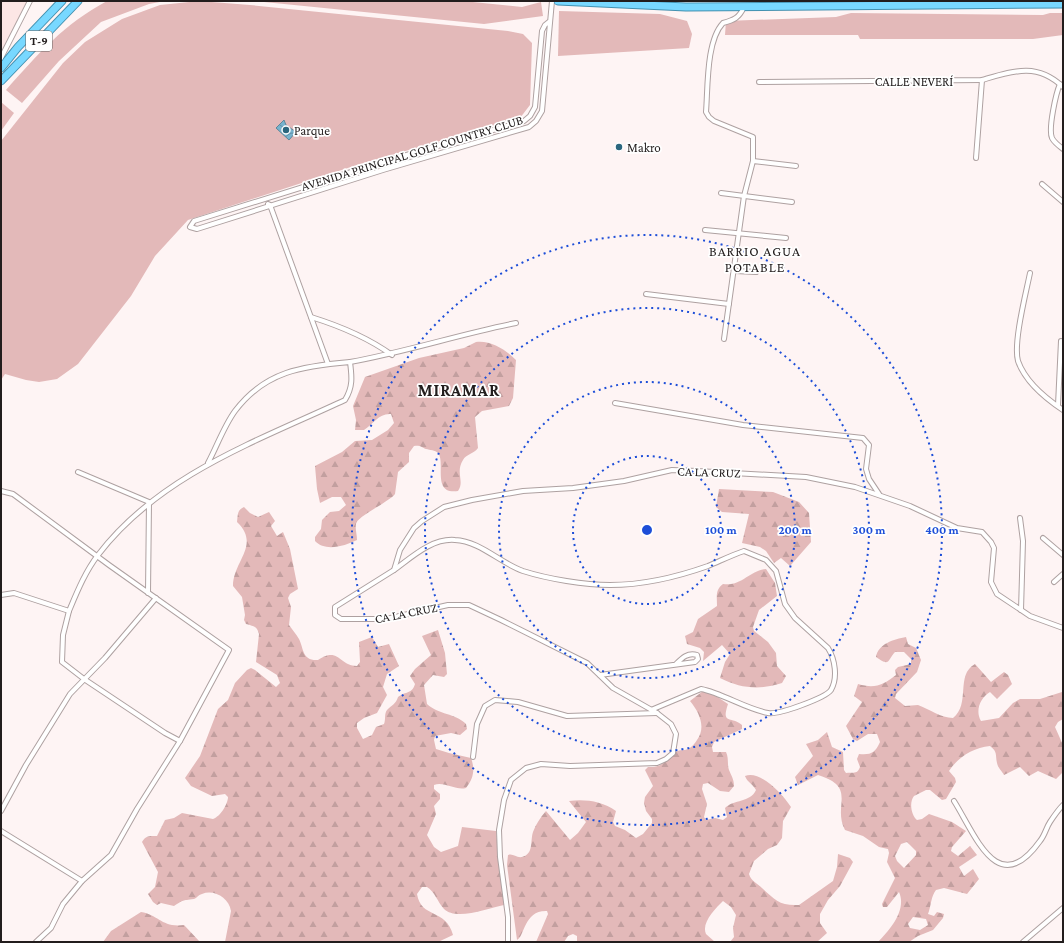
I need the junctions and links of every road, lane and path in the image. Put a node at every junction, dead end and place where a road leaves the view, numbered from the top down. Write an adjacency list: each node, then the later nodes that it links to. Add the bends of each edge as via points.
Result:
1 (30, 1): 11 (street)
2 (62, 1): 12 (highway, T-9)
3 (78, 1): 8 (highway, T-9)
4 (83, 1): 8 (highway, T-9)
5 (552, 1): 10 (street)
6 (558, 1): 9 (highway)
7 (1063, 4): 9 (highway)
8 (71, 8): 14 (highway, T-9)
9 (744, 8): 19 (street, via 735,20 723,23 717,32 710,60 706,112 714,121 753,138)
10 (550, 21): 24 (street, AVENIDA PRINCIPAL GOLF COUNTRY CLUB, via 542,31 535,107 524,121 396,158); 27 (street, AVENIDA PRINCIPAL GOLF COUNTRY CLUB, via 542,111 536,121 528,127)
11 (1, 58)
12 (1, 68)
13 (982, 80): 15 (street, CALLE NEVERÍ); 16 (street, CALLE NEVERÍ, via 1010,72 1037,71); 18 (street)
14 (1, 81)
15 (759, 82)
16 (1061, 86): 17 (street, via 1056,92 1051,133 1052,138)
17 (1063, 149)
18 (976, 158)
19 (753, 161): 20 (street); 23 (street)
20 (796, 166)
21 (1042, 184): 26 (street)
22 (721, 193): 23 (street)
23 (744, 196): 25 (street); 29 (street)
24 (259, 202): 27 (street); 27 (street, AVENIDA PRINCIPAL GOLF COUNTRY CLUB, via 194,222 190,227 197,229)
25 (792, 202)
26 (1063, 202)
27 (270, 205): 36 (street)
28 (705, 230): 29 (street)
29 (738, 233): 30 (street); 31 (street)
30 (786, 238)
31 (735, 271): 32 (street); 35 (street)
32 (756, 272)
33 (1030, 273): 44 (street, via 1017,344 1018,359 1025,376)
34 (646, 294): 35 (street)
35 (729, 304): 38 (street)
36 (311, 317): 40 (street, via 341,326 379,345); 42 (street)
37 (516, 323): 40 (street, via 474,331)
38 (724, 340)
39 (1061, 341): 44 (street)
40 (392, 355): 41 (street)
41 (350, 362): 42 (street); 46 (street, via 351,391 345,400)
42 (328, 364): 46 (street, via 299,369 272,378 252,392 234,412)
43 (615, 403): 49 (street, via 743,424 863,438 868,442 866,468 869,479)
44 (1058, 405): 45 (street)
45 (1063, 410)
46 (208, 463): 50 (street)
47 (78, 472): 50 (street)
48 (1, 491): 54 (street, via 13,494)
49 (879, 494): 55 (street, CA LA CRUZ, via 806,477 672,470 624,481 523,491 444,507 422,520 400,550); 61 (street, CA LA CRUZ, via 957,528 986,535 994,548 993,588)
50 (149, 502): 54 (street); 58 (street)
51 (1020, 518): 61 (street, via 1023,547)
52 (1043, 538): 53 (street)
53 (1063, 555)
54 (97, 556): 58 (street); 62 (street, via 81,582)
55 (394, 570): 65 (street, CA LA CRUZ, via 335,607 335,615 341,619 386,619 448,605 469,605 587,663); 67 (street, via 431,544 454,540 471,543 523,571 609,585 641,583 673,576 744,552 766,560 776,571 785,604 795,618 831,653 835,675 830,691 788,711 769,713 701,689)
56 (1063, 574): 57 (street)
57 (1054, 582)
58 (148, 593): 60 (street)
59 (1, 595): 62 (street, via 14,593)
60 (156, 598): 66 (street); 69 (street, via 229,650)
61 (1021, 610): 63 (street, CA LA CRUZ)
62 (69, 611): 66 (street, via 61,659)
63 (1063, 628)
64 (676, 664): 64 (street, via 695,662 698,659 697,655 686,655); 65 (street)
65 (600, 675): 67 (street, CA LA CRUZ, via 613,688)
66 (84, 680): 69 (street); 73 (street, via 70,694)
67 (651, 710): 68 (street, CA LA CRUZ)
68 (657, 714): 70 (street, via 567,716 518,702 495,700 485,706 477,724); 78 (street, CA LA CRUZ, via 671,724 676,734 673,753 657,764 542,764 526,768 510,780 499,830 508,917)
69 (180, 741): 75 (street, via 111,855)
70 (473, 757)
71 (954, 801): 72 (street, via 981,846 993,860 1007,866 1019,862 1037,846)
72 (1063, 804)
73 (1, 811)
74 (1, 831): 75 (street)
75 (82, 881): 77 (street, via 63,904 48,932)
76 (1063, 908): 79 (street)
77 (36, 942)
78 (508, 942)
79 (1022, 942)

